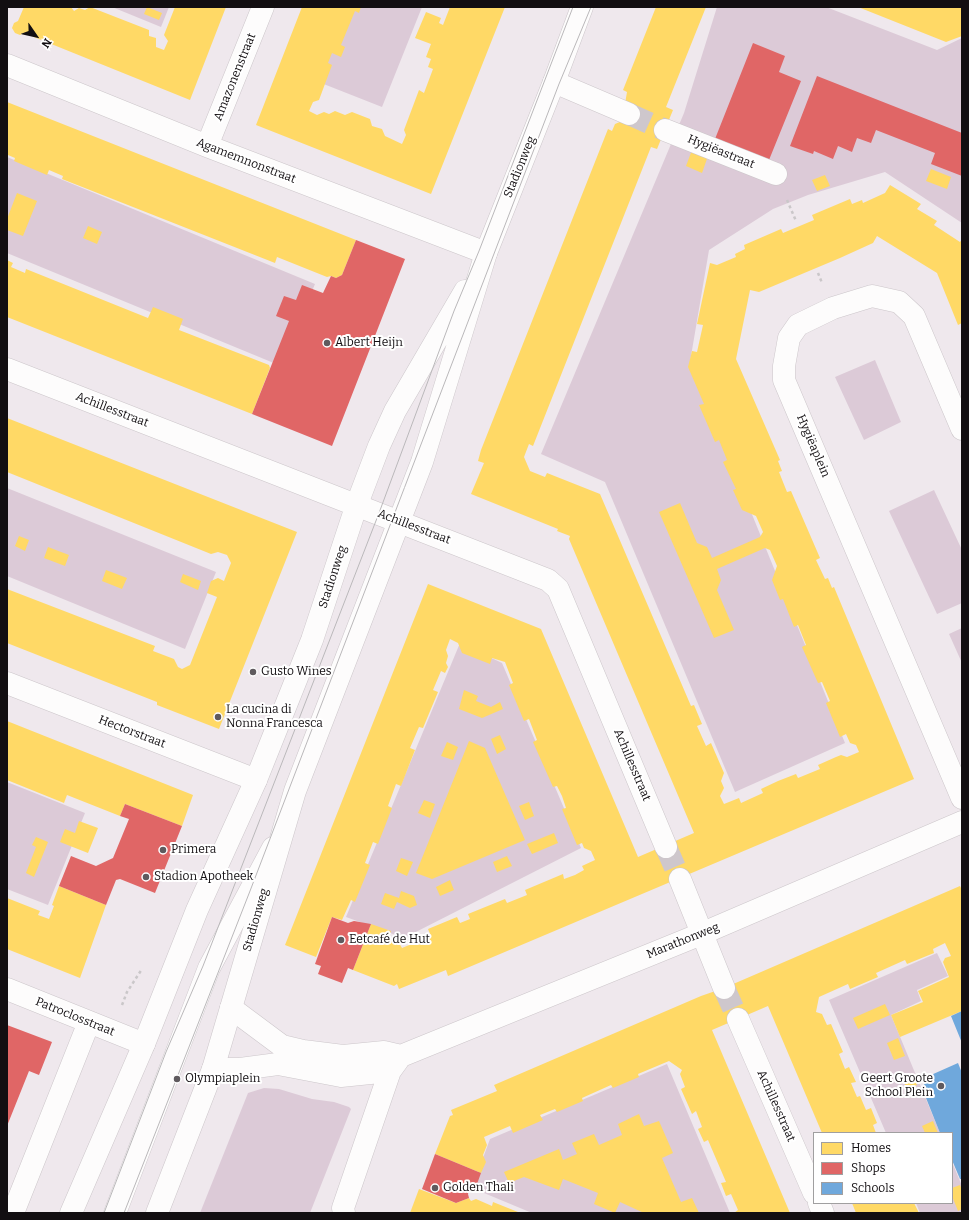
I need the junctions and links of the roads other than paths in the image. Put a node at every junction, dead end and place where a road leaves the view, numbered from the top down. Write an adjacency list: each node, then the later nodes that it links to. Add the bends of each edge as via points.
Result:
1 (263, 7): 8 (street, Amazonenstraat)
2 (582, 7): 5 (street, Stadionweg)
3 (595, 7): 5 (street, Stadionweg)
4 (7, 65): 8 (street, Agamemnonstraat)
5 (554, 82): 6 (street); 10 (street, Stadionweg)
6 (629, 114)
7 (665, 130): 9 (street, Hygiëastraat)
8 (207, 146): 10 (street, Agamemnonstraat)
9 (776, 174)
10 (486, 253): 13 (street, Stadionweg, via 395,411 378,446); 14 (street, Stadionweg, via 422,462)
11 (7, 369): 13 (street, Achillesstraat)
12 (962, 429): 17 (street, Hygiëaplein, via 914,316 899,302 872,296 833,308 798,325 789,338 784,380)
13 (357, 504): 14 (street, Achillesstraat); 16 (street, Stadionweg, via 312,640)
14 (399, 520): 19 (street, Stadionweg); 20 (street, Achillesstraat, via 548,580 558,589)
15 (7, 683): 16 (street, Hectorstraat)
16 (256, 780): 28 (street, Stadionweg, via 197,910)
17 (962, 798)
18 (962, 822): 22 (street, Marathonweg)
19 (281, 833): 25 (street, Stadionweg); 35 (street, Stadionweg, via 218,950)
20 (666, 847)
21 (680, 879): 22 (street)
22 (701, 934): 23 (street); 29 (street, Marathonweg)
23 (724, 988)
24 (7, 989): 27 (street, Patroclosstraat)
25 (231, 1008): 29 (street, via 282,1046 343,1056 384,1052); 30 (street)
26 (738, 1019): 31 (street, Achillesstraat)
27 (89, 1022): 28 (street, Patroclosstraat); 33 (street)
28 (144, 1044): 34 (street)
29 (396, 1063): 30 (street, via 341,1076 278,1064 240,1069); 37 (street, via 343,1208)
30 (213, 1069): 36 (street)
31 (813, 1191)
32 (818, 1204): 38 (street)
33 (13, 1213)
34 (71, 1213)
35 (115, 1213)
36 (157, 1213)
37 (344, 1213)
38 (823, 1213)

